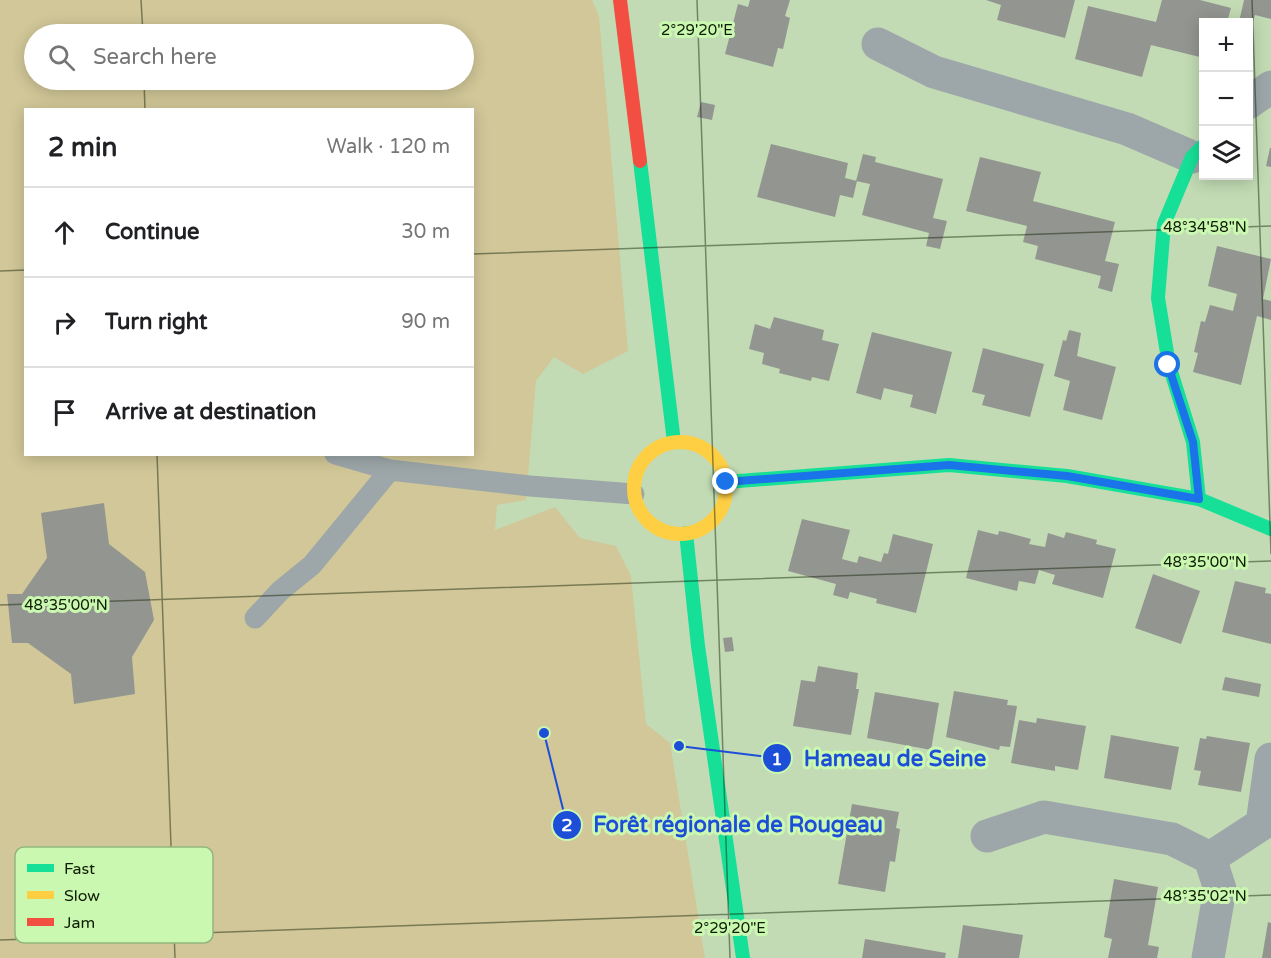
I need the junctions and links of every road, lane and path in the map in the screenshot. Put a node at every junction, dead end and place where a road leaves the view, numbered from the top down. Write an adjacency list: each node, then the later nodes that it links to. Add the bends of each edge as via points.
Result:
1 (620, 0): 6 (street)
2 (878, 44): 5 (street, via 934,72)
3 (1271, 87): 4 (street)
4 (1253, 100)
5 (1198, 151): 11 (street, via 1164,224 1158,298 1168,365 1193,442)
6 (674, 442): 9 (street, via 703,447 722,468); 10 (street, via 648,454 634,479)
7 (342, 456): 8 (lane)
8 (390, 470): 10 (lane); 14 (lane, via 312,565)
9 (726, 482): 11 (street, via 949,465 1067,476); 13 (street, via 723,503 712,522)
10 (634, 494): 13 (street, via 642,513 658,528)
11 (1199, 499): 12 (street)
12 (1271, 529)
13 (686, 533): 18 (street, via 698,646)
14 (255, 618)
15 (1271, 759): 17 (street, via 1262,824)
16 (987, 836): 17 (street, via 1044,817 1172,839)
17 (1210, 858): 19 (street, via 1220,889)
18 (743, 958)
19 (1208, 958)

